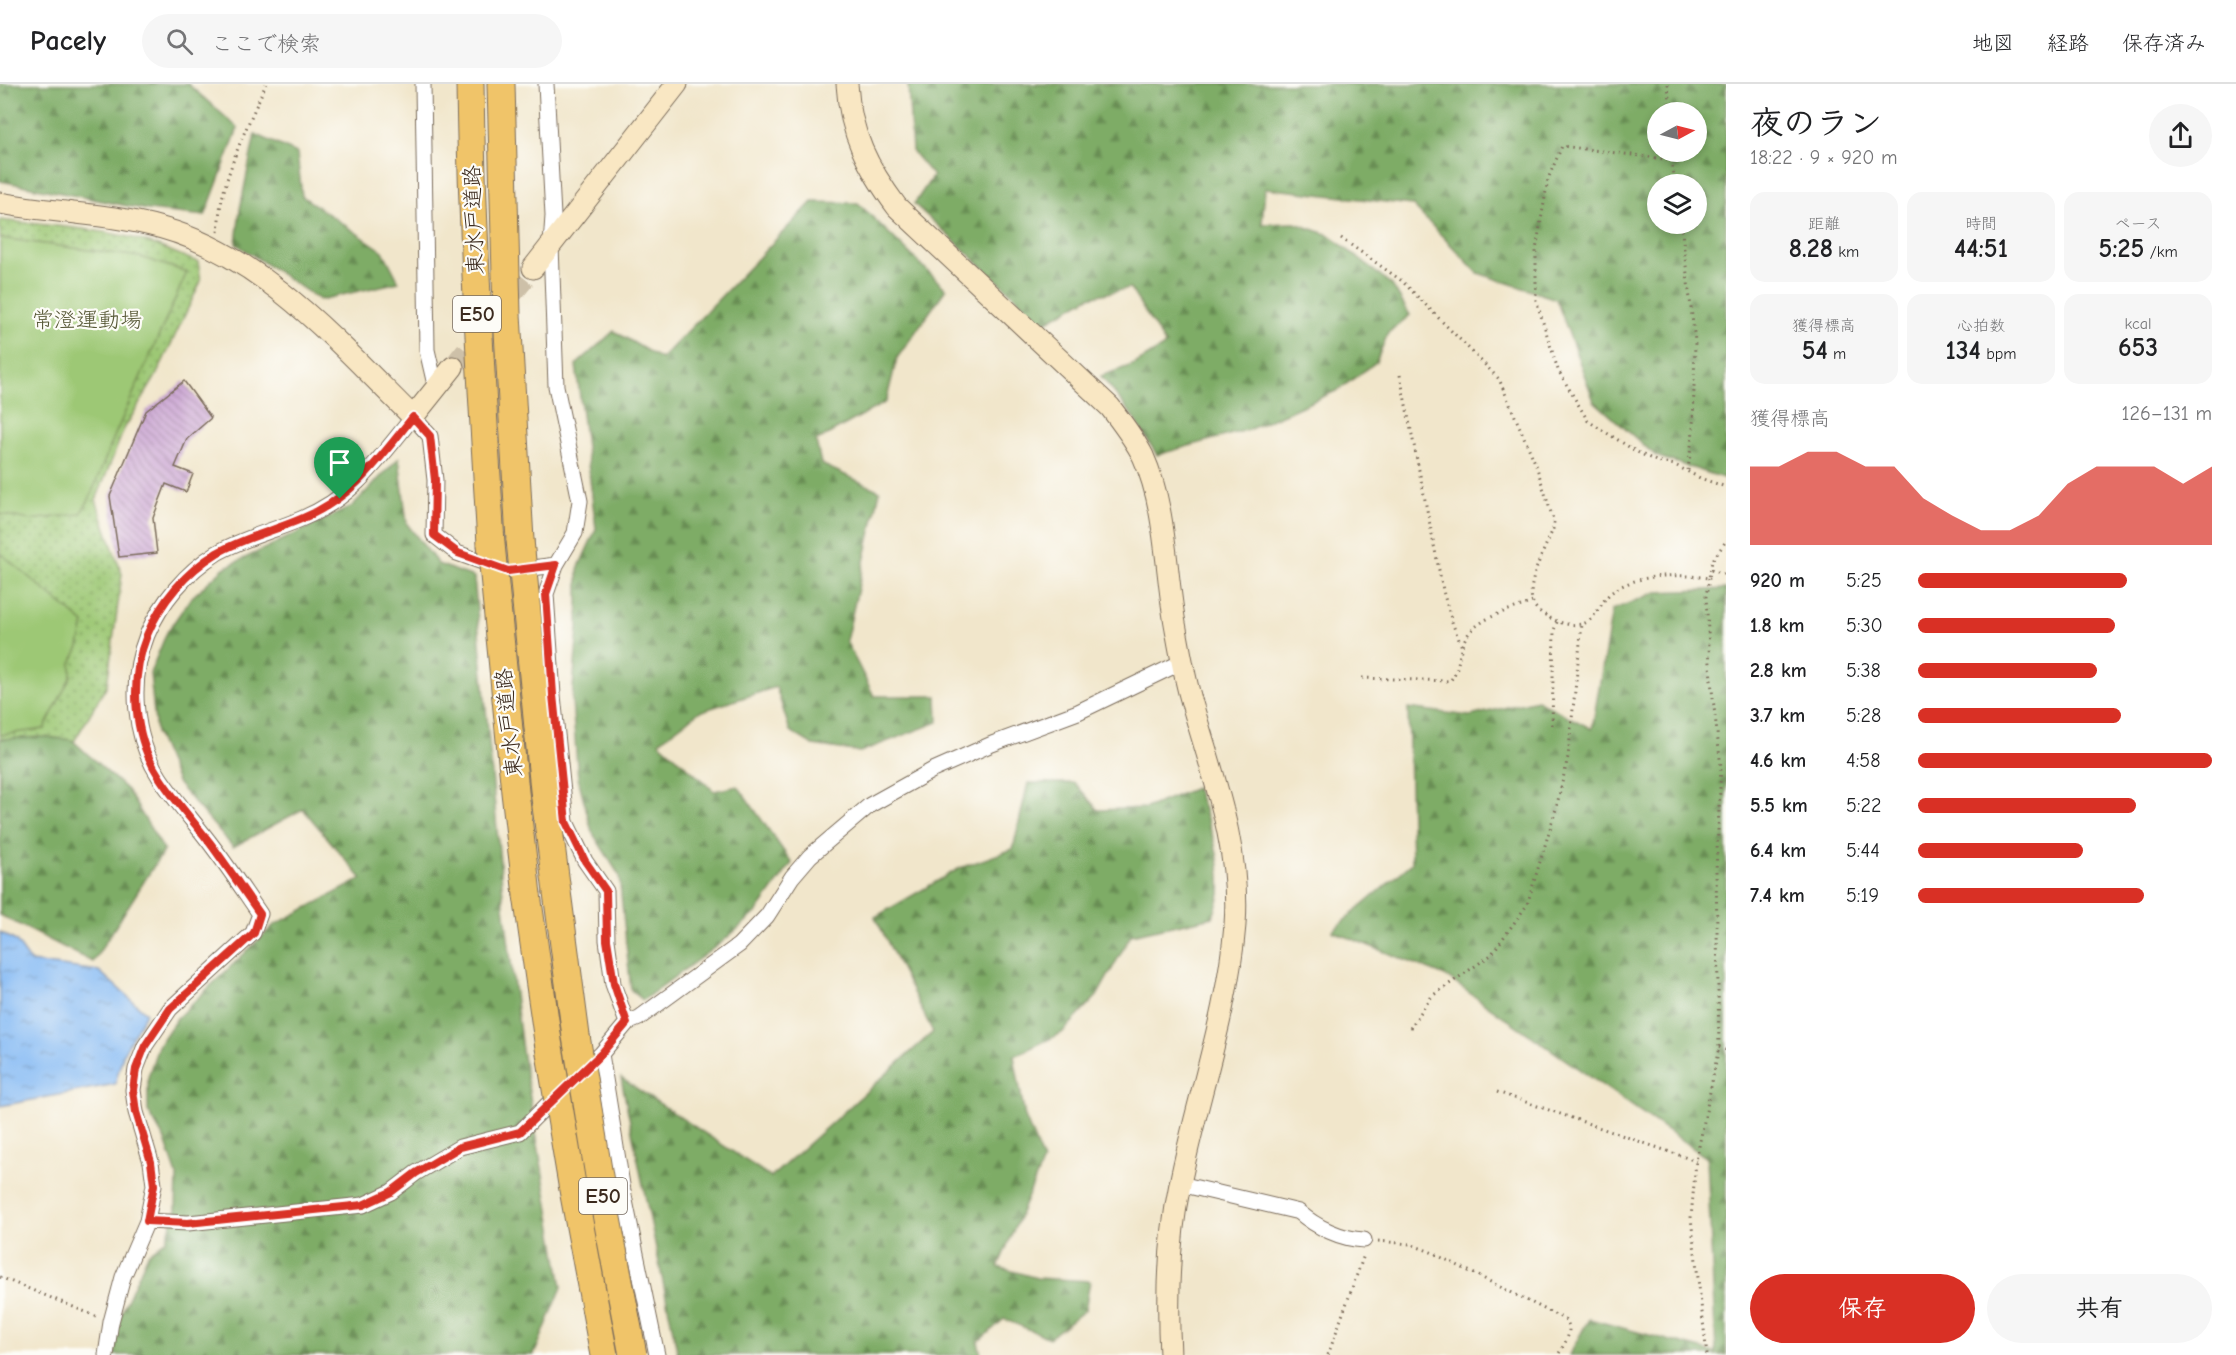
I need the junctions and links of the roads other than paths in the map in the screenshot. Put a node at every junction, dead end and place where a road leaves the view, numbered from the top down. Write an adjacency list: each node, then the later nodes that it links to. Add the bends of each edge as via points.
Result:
1 (423, 84): 11 (street, via 427,350)
2 (470, 84): 21 (highway, 東水戸道路 / E50, bridge, via 477,304 491,544 514,792 548,1041)
3 (501, 84): 22 (highway, 東水戸道路 / E50, bridge, via 507,314 520,540 544,790 576,1036)
4 (546, 84): 8 (street)
5 (676, 84): 8 (street)
6 (847, 84): 14 (street, via 853,127 860,145 876,179 897,207 1079,376 1130,433 1149,471 1160,511)
7 (0, 203): 12 (street, via 127,220 164,228 215,248 273,285 307,314)
8 (551, 245): 9 (street); 13 (street, via 556,386 580,501 575,533)
9 (532, 268)
10 (453, 367): 11 (street)
11 (436, 389): 12 (street)
12 (413, 417): 13 (street, via 430,436 435,480 434,535 458,553 508,571); 18 (street, via 367,475 340,499 303,519 238,542 193,572 168,596 142,648 136,682 137,714 159,777 260,914 254,933 170,1009 145,1046 136,1069 136,1112 154,1185)
13 (556, 565): 15 (street, via 546,594 566,822 585,861 606,891 607,940 614,984)
14 (1182, 662): 15 (street, via 1078,712 933,770 870,805 810,856 767,916 740,945); 17 (street, via 1226,818 1236,890 1228,980)
15 (627, 1023): 16 (street)
16 (601, 1054): 18 (street, via 520,1132 460,1147 391,1192 363,1205 188,1223); 23 (street, via 623,1191)
17 (1180, 1184): 19 (street, via 1299,1212 1312,1224); 24 (street, via 1169,1251)
18 (147, 1221): 20 (street, via 123,1277)
19 (1364, 1240)
20 (106, 1355)
21 (604, 1355)
22 (633, 1355)
23 (657, 1355)
24 (1170, 1355)

